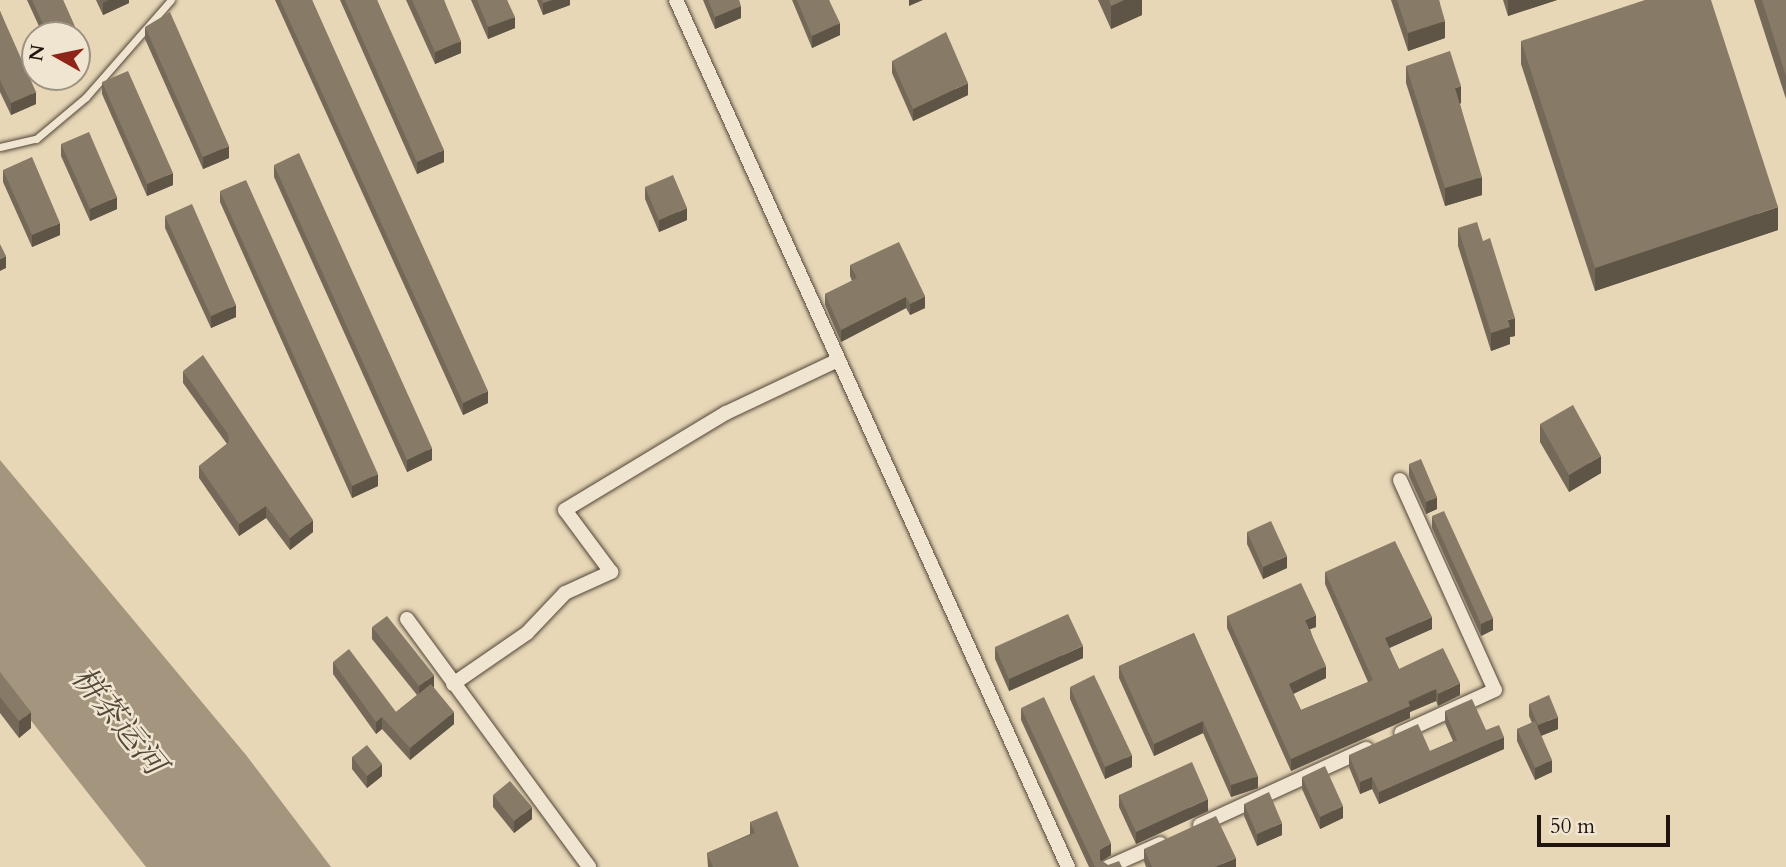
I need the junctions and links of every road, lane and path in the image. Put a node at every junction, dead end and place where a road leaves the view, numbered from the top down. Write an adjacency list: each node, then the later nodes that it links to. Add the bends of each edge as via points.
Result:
1 (171, 0): 3 (lane, via 86,97 36,139)
2 (676, 0): 4 (street)
3 (0, 146)
4 (838, 360): 7 (street, via 726,413 565,510 611,572 565,593 527,633); 9 (street)
5 (1400, 481): 10 (street, via 1495,690)
6 (407, 619): 7 (street)
7 (453, 684): 8 (street)
8 (589, 867)
9 (1068, 867)
10 (1108, 867)

